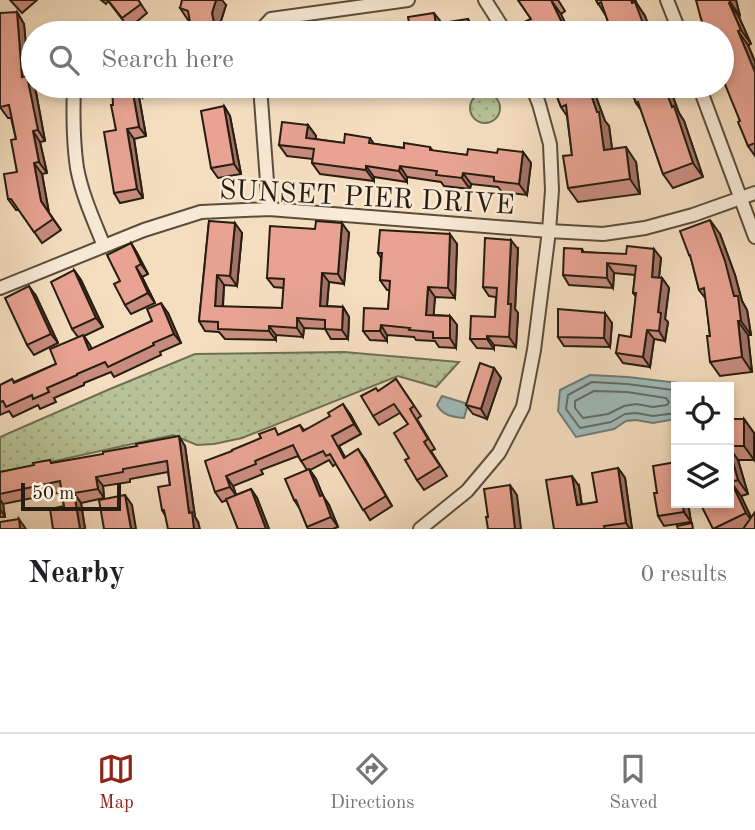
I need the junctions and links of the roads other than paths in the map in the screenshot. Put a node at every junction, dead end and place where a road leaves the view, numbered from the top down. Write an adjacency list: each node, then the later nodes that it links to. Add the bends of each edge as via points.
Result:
1 (408, 0): 4 (street)
2 (485, 0): 5 (street)
3 (667, 0): 6 (street)
4 (269, 21)
5 (498, 21)
6 (675, 21)
7 (74, 98): 16 (street, via 78,170)
8 (261, 98): 13 (street)
9 (537, 98): 14 (street, via 550,144)
10 (704, 98): 12 (street)
11 (755, 192): 12 (street, SUNSET PIER DRIVE)
12 (741, 198): 14 (street, SUNSET PIER DRIVE, via 645,228 603,234); 15 (street)
13 (269, 209): 14 (street, SUNSET PIER DRIVE); 16 (street, SUNSET PIER DRIVE, via 201,212)
14 (549, 231): 18 (street, via 523,407 499,453 467,491)
15 (755, 237)
16 (104, 246): 17 (street, SUNSET PIER DRIVE)
17 (0, 288)
18 (420, 529)

